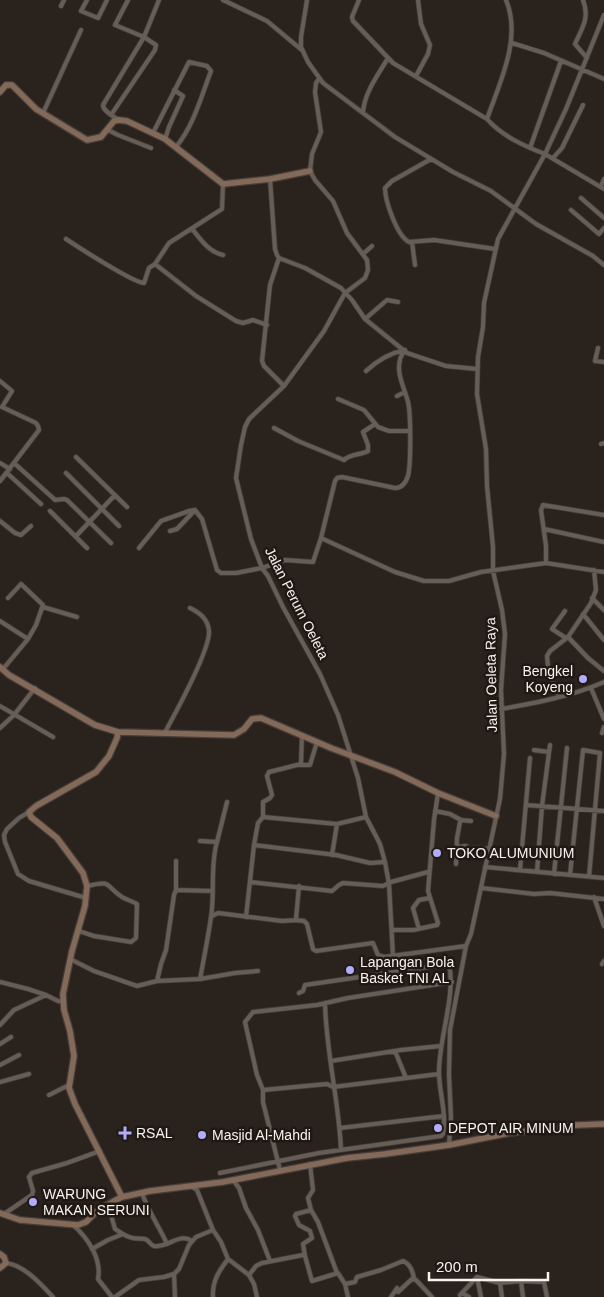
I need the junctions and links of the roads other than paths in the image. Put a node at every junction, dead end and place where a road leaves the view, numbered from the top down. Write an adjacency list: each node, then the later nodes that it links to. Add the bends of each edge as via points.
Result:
1 (64, 0): 12 (street)
2 (87, 0): 3 (street, via 81,11 98,18)
3 (107, 0)
4 (128, 0): 15 (street, via 115,25)
5 (159, 0): 15 (street)
6 (223, 0): 17 (street, via 267,21)
7 (307, 0): 17 (street, via 301,37)
8 (359, 0): 18 (street, via 353,21)
9 (418, 0): 22 (street, via 430,45)
10 (506, 0): 16 (street, via 513,26)
11 (583, 0): 19 (street, via 586,6 584,25 575,44)
12 (61, 6)
13 (604, 16): 19 (street, Jalan Oeleta Raya)
14 (81, 30): 28 (street)
15 (144, 37): 30 (street, via 103,105); 30 (street, via 156,45 155,50)
16 (512, 43): 20 (street); 31 (street)
17 (303, 51): 23 (street)
18 (388, 58): 22 (street); 29 (street, via 369,91)
19 (587, 58): 21 (street, Jalan Oeleta Raya)
20 (561, 61): 21 (street); 38 (street)
21 (582, 70): 24 (street); 39 (street, Jalan Oeleta Raya)
22 (416, 76): 31 (street)
23 (319, 79): 29 (street); 42 (street, via 316,92 321,132 312,154)
24 (604, 79)
25 (174, 90): 34 (street); 35 (street, via 184,96); 36 (street, via 189,62 204,64 210,69 188,132)
26 (0, 92): 28 (street, via 6,85 12,85)
27 (582, 105): 40 (street, via 565,142)
28 (43, 113): 33 (street, via 87,140 99,138)
29 (363, 113): 41 (street)
30 (111, 115): 32 (street)
31 (487, 119): 38 (street, via 501,132)
32 (119, 120): 33 (street); 34 (street)
33 (108, 130): 37 (street)
34 (153, 133): 35 (street)
35 (165, 139): 36 (street)
36 (176, 147): 45 (street)
37 (150, 148)
38 (530, 148): 39 (street)
39 (545, 154): 40 (street); 48 (street, Jalan Oeleta Raya)
40 (553, 158): 46 (street)
41 (430, 159): 48 (street, via 482,185); 54 (street, via 385,188 399,231 404,239)
42 (310, 171): 43 (street); 57 (street, via 330,197 347,234)
43 (270, 179): 45 (street); 59 (street, via 275,249)
44 (604, 179): 46 (street)
45 (224, 184): 52 (street, via 222,209)
46 (602, 187)
47 (580, 198): 50 (street)
48 (516, 208): 56 (street, Jalan Oeleta Raya); 62 (street, via 536,224)
49 (571, 210): 51 (street, via 599,234)
50 (604, 218)
51 (604, 228)
52 (193, 230): 58 (street, via 214,252); 60 (street, via 170,243)
53 (66, 239): 60 (street, via 141,284)
54 (412, 242): 56 (street, via 434,240); 61 (street)
55 (372, 246): 57 (street)
56 (495, 249): 70 (street, Jalan Oeleta Raya, via 484,303)
57 (363, 254): 63 (street, via 368,263 367,274)
58 (223, 255)
59 (280, 258): 63 (street, via 320,276); 66 (street, via 270,285)
60 (155, 264): 66 (street, via 196,296 236,321 253,320)
61 (414, 265)
62 (604, 265)
63 (345, 293): 65 (street); 73 (street, Jalan Perum Oeleta, via 324,331)
64 (398, 302): 65 (street, via 387,300)
65 (365, 319): 68 (street)
66 (267, 325): 73 (street, via 263,364)
67 (598, 348): 69 (street, via 595,361)
68 (405, 350): 70 (street, via 411,356 437,364); 71 (street, via 378,360); 74 (street, via 399,361)
69 (604, 362)
70 (477, 368): 110 (street, Jalan Oeleta Raya, via 477,394 486,449)
71 (366, 371)
72 (0, 381): 77 (street, via 12,391)
73 (284, 386): 108 (street, Jalan Perum Oeleta, via 246,423 236,478 251,539)
74 (405, 392): 75 (street); 80 (street)
75 (397, 396)
76 (338, 399): 78 (street, via 364,410)
77 (1, 408): 83 (street, via 39,427)
78 (375, 424): 79 (street, via 363,432 368,450 344,460); 80 (street, via 389,431)
79 (274, 428)
80 (410, 431): 102 (street, via 408,476 403,485 396,488 338,478)
81 (76, 457): 88 (street)
82 (0, 463): 84 (street)
83 (14, 463): 84 (street); 96 (street, via 55,500 64,498)
84 (10, 468): 85 (street)
85 (7, 473): 87 (street); 89 (street)
86 (66, 473): 91 (street)
87 (0, 481)
88 (115, 495): 90 (street); 91 (street)
89 (41, 504)
90 (127, 507)
91 (102, 508): 96 (street); 98 (street)
92 (195, 510): 100 (street, via 178,529); 106 (street, via 161,521); 108 (street, via 202,519 217,570 236,573)
93 (50, 511): 101 (street)
94 (604, 515): 99 (street, via 545,504 541,510)
95 (0, 521): 97 (street, via 22,535)
96 (89, 522): 101 (street); 104 (street)
97 (31, 526)
98 (120, 526)
99 (544, 529): 103 (street); 107 (street)
100 (170, 531)
101 (76, 536): 105 (street)
102 (321, 538): 108 (street, via 313,562 285,560); 110 (street, via 395,572 424,581 449,582)
103 (604, 542)
104 (110, 543)
105 (88, 548)
106 (139, 548)
107 (546, 563): 109 (street); 110 (street)
108 (262, 568): 146 (street, Jalan Perum Oeleta, via 320,674 338,715)
109 (594, 570): 111 (street); 113 (street, via 596,590)
110 (493, 571): 131 (street, Jalan Oeleta Raya, via 505,634)
111 (604, 572)
112 (8, 598): 114 (street, via 21,584)
113 (592, 598): 116 (street); 118 (street)
114 (43, 607): 119 (street); 122 (street)
115 (190, 608): 138 (street, via 205,619 208,635 189,684)
116 (604, 610)
117 (565, 611): 121 (street, via 552,629)
118 (583, 614): 121 (street); 123 (street)
119 (77, 617)
120 (0, 621): 122 (street)
121 (567, 638): 125 (street); 129 (street, via 550,651 547,658 548,672)
122 (28, 639): 124 (street)
123 (604, 640)
124 (2, 668): 127 (street)
125 (604, 671)
126 (604, 682): 128 (street)
127 (34, 688): 132 (street); 136 (street, via 95,725)
128 (590, 688): 129 (street); 133 (street)
129 (560, 696): 131 (street)
130 (0, 706): 132 (street)
131 (501, 709): 159 (street, Jalan Oeleta Raya, via 504,754)
132 (14, 715): 135 (street); 140 (street)
133 (604, 719)
134 (604, 727): 137 (street)
135 (0, 728)
136 (118, 732): 138 (street); 158 (street, via 109,756 96,772)
137 (602, 733)
138 (164, 734): 139 (street, via 234,735 250,720 257,718)
139 (302, 735): 141 (street); 148 (street, via 302,762)
140 (53, 737)
141 (316, 742): 146 (street); 148 (street, via 310,765)
142 (550, 745): 145 (street)
143 (567, 748): 153 (street)
144 (534, 750): 145 (street)
145 (550, 752): 152 (street)
146 (349, 753): 149 (street); 161 (street, Jalan Perum Oeleta)
147 (530, 758): 151 (street)
148 (298, 764): 160 (street, via 269,772 267,776 272,795 263,802)
149 (438, 793): 156 (street); 159 (street)
150 (227, 802): 166 (street)
151 (526, 805): 152 (street); 177 (street)
152 (542, 806): 153 (street); 179 (street)
153 (560, 808): 154 (street); 180 (street)
154 (578, 808): 155 (street); 155 (street, via 583,750 600,753); 181 (street)
155 (595, 810): 157 (street); 182 (street)
156 (435, 811): 162 (street); 178 (street)
157 (604, 811)
158 (30, 812): 186 (street, via 31,817 57,838 83,873); 192 (street, via 19,818 4,835 18,874 29,882)
159 (496, 816): 171 (street, Jalan Oeleta Raya)
160 (264, 817): 164 (street); 167 (street, via 258,823)
161 (366, 817): 164 (street); 174 (street, Jalan Perum Oeleta)
162 (461, 820): 163 (street); 169 (street)
163 (470, 822)
164 (337, 824): 172 (street)
165 (200, 842): 166 (street)
166 (217, 842): 190 (street)
167 (254, 845): 172 (street); 184 (street)
168 (466, 846): 169 (street)
169 (456, 847): 175 (street)
170 (479, 848): 171 (street)
171 (489, 848): 176 (street, Jalan Oeleta Raya)
172 (332, 855): 174 (street, via 370,863)
173 (176, 861): 189 (street)
174 (385, 862): 185 (street, Jalan Perum Oeleta)
175 (456, 864)
176 (485, 867): 177 (street); 188 (street, Jalan Oeleta Raya)
177 (520, 870): 179 (street)
178 (428, 872): 185 (street); 193 (street)
179 (537, 872): 180 (street)
180 (555, 874): 181 (street)
181 (570, 875): 182 (street)
182 (589, 877): 183 (street)
183 (604, 878)
184 (250, 882): 187 (street); 196 (street)
185 (389, 884): 187 (street, via 343,883 332,891); 200 (street, Jalan Perum Oeleta)
186 (87, 886): 192 (street); 201 (street, via 108,884 123,898 137,904 136,938 131,942)
187 (299, 886): 197 (street)
188 (480, 888): 191 (street); 202 (street, Jalan Oeleta Raya)
189 (176, 890): 190 (street); 208 (street)
190 (212, 891): 195 (street)
191 (594, 897): 194 (street); 198 (street)
192 (86, 898): 201 (street)
193 (430, 898): 199 (street, via 422,898 413,908); 199 (street, via 438,923)
194 (604, 899)
195 (212, 916): 196 (street, via 218,913); 206 (street)
196 (246, 917): 197 (street, via 282,921)
197 (296, 919): 203 (street, via 306,922 315,951 373,942 378,955)
198 (604, 926)
199 (419, 929): 200 (street)
200 (392, 930): 203 (street, Jalan Perum Oeleta)
201 (79, 931): 204 (street)
202 (466, 946): 203 (street); 233 (street, Jalan Oeleta Raya, via 449,1044)
203 (393, 956)
204 (70, 959): 208 (street, via 129,984 144,986); 212 (street)
205 (258, 971): 206 (street)
206 (200, 979): 208 (street)
207 (0, 982): 211 (street)
208 (157, 982)
209 (452, 982): 210 (street, via 448,963 305,985); 213 (street); 217 (street)
210 (300, 993)
211 (46, 996): 212 (street); 214 (street, via 14,1010)
212 (64, 1002): 226 (street, via 74,1056)
213 (325, 1003): 220 (street, via 325,1028); 228 (street, via 253,1012 246,1018 257,1076)
214 (0, 1025)
215 (11, 1037): 216 (street)
216 (0, 1044)
217 (441, 1046): 218 (street); 223 (street)
218 (395, 1051): 220 (street); 224 (street)
219 (19, 1055): 221 (street)
220 (331, 1061): 227 (street)
221 (0, 1065)
222 (29, 1074): 225 (street)
223 (439, 1074): 224 (street); 230 (street)
224 (406, 1078): 227 (street)
225 (0, 1082)
226 (70, 1085): 229 (street); 235 (street, via 72,1096)
227 (333, 1087): 228 (street, via 327,1084); 232 (street)
228 (263, 1090): 236 (street)
229 (49, 1094)
230 (444, 1116): 232 (street); 234 (street, via 441,1136)
231 (604, 1124): 233 (street, via 510,1133)
232 (340, 1128): 234 (street)
233 (449, 1145): 237 (street)
234 (341, 1150): 236 (street)
235 (100, 1151): 243 (street); 246 (street, via 32,1173 28,1177 32,1196)
236 (277, 1161): 238 (street); 239 (street)
237 (310, 1164): 238 (street); 245 (street, via 313,1190 308,1198)
238 (280, 1170): 240 (street)
239 (220, 1173)
240 (233, 1180): 241 (street); 256 (street)
241 (191, 1185): 242 (street); 248 (street, via 197,1190)
242 (142, 1193): 243 (street); 251 (street)
243 (122, 1197): 244 (street)
244 (104, 1207): 247 (street, via 86,1222); 249 (street, via 115,1229)
245 (311, 1210): 254 (street, via 295,1216 299,1225 310,1231 312,1238 303,1244); 260 (street)
246 (2, 1214): 247 (street, via 20,1220)
247 (73, 1225): 252 (street, via 84,1234)
248 (213, 1230): 250 (street); 255 (street)
249 (122, 1234): 251 (street, via 145,1239 153,1246); 252 (street)
250 (192, 1241): 251 (street, via 182,1237); 261 (street)
251 (167, 1244)
252 (92, 1249): 269 (street, via 98,1279)
253 (0, 1254): 257 (street)
254 (305, 1256): 256 (street); 260 (street, via 312,1281)
255 (228, 1259): 259 (street); 271 (street, via 215,1280)
256 (270, 1262): 259 (street, via 256,1266)
257 (6, 1263): 258 (street); 268 (street, via 34,1278)
258 (0, 1268)
259 (248, 1273): 272 (street)
260 (337, 1273): 266 (street)
261 (174, 1274): 269 (street, via 139,1280); 270 (street)
262 (477, 1277): 265 (street); 275 (street, via 461,1294); 276 (street)
263 (414, 1279): 266 (street, via 413,1271 403,1261); 273 (street, via 398,1292 397,1288); 274 (street)
264 (521, 1281): 265 (street); 278 (street); 279 (street, via 544,1282)
265 (500, 1282): 277 (street)
266 (345, 1284): 267 (street)
267 (349, 1296)
268 (53, 1297)
269 (113, 1297)
270 (175, 1297)
271 (213, 1297)
272 (257, 1297)
273 (391, 1297)
274 (432, 1297)
275 (469, 1297)
276 (480, 1297)
277 (502, 1297)
278 (523, 1297)
279 (548, 1297)

